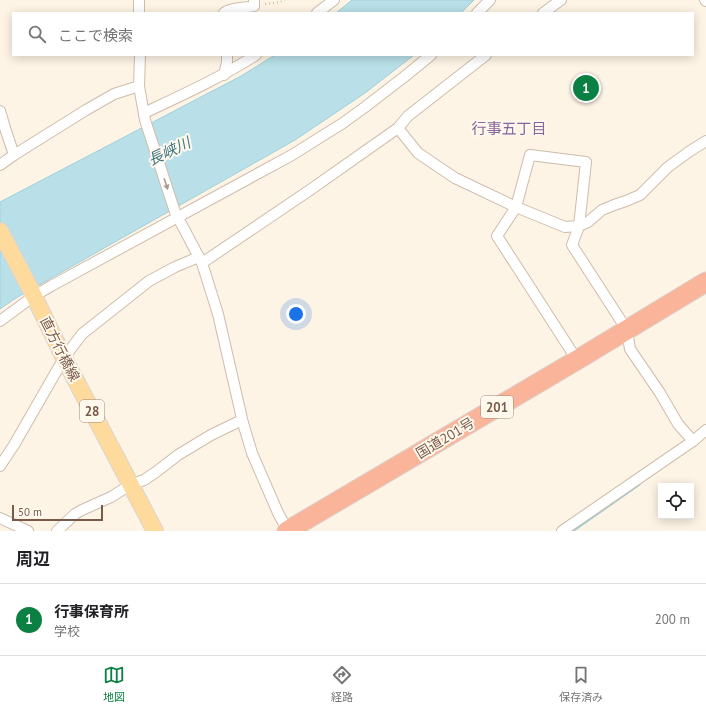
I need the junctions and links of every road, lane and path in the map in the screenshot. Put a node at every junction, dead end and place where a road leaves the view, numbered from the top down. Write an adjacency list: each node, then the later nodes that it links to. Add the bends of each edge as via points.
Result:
1 (138, 0): 7 (street)
2 (285, 0): 6 (path)
3 (334, 0): 9 (street)
4 (490, 0): 10 (street)
5 (561, 0): 11 (street)
6 (254, 3): 8 (street)
7 (139, 12)
8 (226, 12)
9 (319, 12)
10 (478, 12)
11 (545, 12)
12 (140, 56): 18 (street)
13 (227, 56): 17 (street)
14 (254, 56): 17 (street)
15 (430, 56): 26 (street, via 343,123 292,155)
16 (485, 56): 21 (street, via 408,116)
17 (224, 75): 20 (street)
18 (139, 86): 20 (street); 23 (street, via 114,94)
19 (0, 111): 23 (street)
20 (144, 116): 26 (street, one-way to 26)
21 (398, 128): 25 (street, via 418,153 455,178); 29 (street, via 310,190)
22 (706, 142): 27 (street, via 668,167 640,195 602,210)
23 (14, 155): 24 (street)
24 (0, 165)
25 (516, 207): 27 (street, via 565,227); 27 (street, via 530,155 586,162); 35 (street, via 496,236)
26 (176, 215): 29 (street); 31 (street, via 51,286)
27 (579, 226): 33 (street, via 572,245)
28 (0, 231): 31 (main road, 直方行橋線 / 28)
29 (201, 260): 34 (street, via 175,267 149,281 82,334); 36 (street, via 218,314)
30 (706, 282): 33 (highway, 国道201号 / 201)
31 (33, 293): 32 (street); 34 (main road, 直方行橋線 / 28)
32 (0, 321)
33 (628, 330): 35 (highway, 国道201号 / 201); 38 (street, via 630,349 678,424)
34 (64, 358): 39 (street); 40 (main road, 直方行橋線 / 28)
35 (577, 360): 45 (highway, 国道201号 / 201)
36 (242, 420): 40 (street, via 211,434 144,480); 45 (street, via 252,453)
37 (706, 430): 38 (street)
38 (693, 441): 46 (street)
39 (0, 466)
40 (130, 485): 43 (street, via 75,514); 44 (main road, 直方行橋線 / 28)
41 (0, 518): 42 (street)
42 (28, 531)
43 (57, 531)
44 (155, 531)
45 (287, 531)
46 (562, 531)

